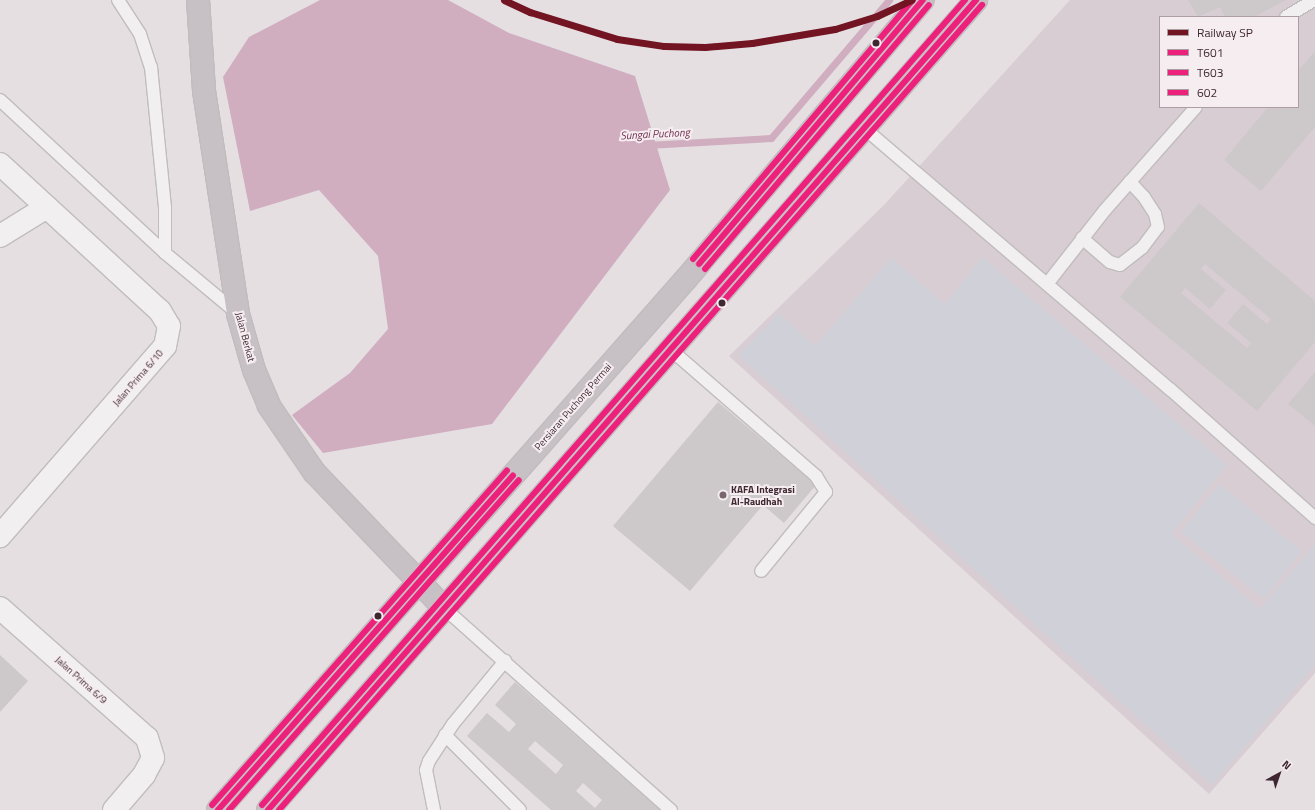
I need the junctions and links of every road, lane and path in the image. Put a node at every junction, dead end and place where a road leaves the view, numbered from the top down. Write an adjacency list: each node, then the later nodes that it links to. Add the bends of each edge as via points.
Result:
1 (118, 0): 15 (lane, via 140,34 151,67 165,208)
2 (198, 0): 17 (main road, Jalan Berkat, via 204,91)
3 (923, 0): 22 (main road, Persiaran Puchong Permai, via 686,279)
4 (976, 0): 9 (main road)
5 (1314, 0): 6 (lane)
6 (1288, 16)
7 (0, 100): 15 (lane)
8 (1195, 108): 11 (lane)
9 (864, 128): 16 (lane); 18 (main road)
10 (0, 164): 12 (street, Jalan Prima 6/10)
11 (1130, 182): 14 (lane); 14 (lane, via 1155,214 1158,226 1142,248 1120,265 1110,262)
12 (47, 207): 13 (street); 20 (street, Jalan Prima 6/10, via 160,311 169,326 165,346)
13 (0, 236)
14 (1082, 238): 16 (lane)
15 (165, 253): 17 (lane)
16 (1046, 284): 19 (lane)
17 (238, 314): 22 (main road, Jalan Berkat, via 254,370 269,406 314,472)
18 (670, 349): 21 (lane, via 816,476 826,492); 24 (main road)
19 (1315, 518)
20 (0, 536)
21 (761, 571)
22 (419, 581): 24 (main road, Jalan Berkat); 28 (main road, Persiaran Puchong Permai)
23 (0, 608): 27 (street, Jalan Prima 6/9, via 147,738 153,758 144,775)
24 (444, 608): 25 (lane); 29 (main road)
25 (505, 661): 26 (lane); 32 (lane)
26 (445, 735): 30 (lane, via 426,770); 31 (lane)
27 (114, 810)
28 (218, 810)
29 (268, 810)
30 (434, 810)
31 (520, 810)
32 (671, 810)

